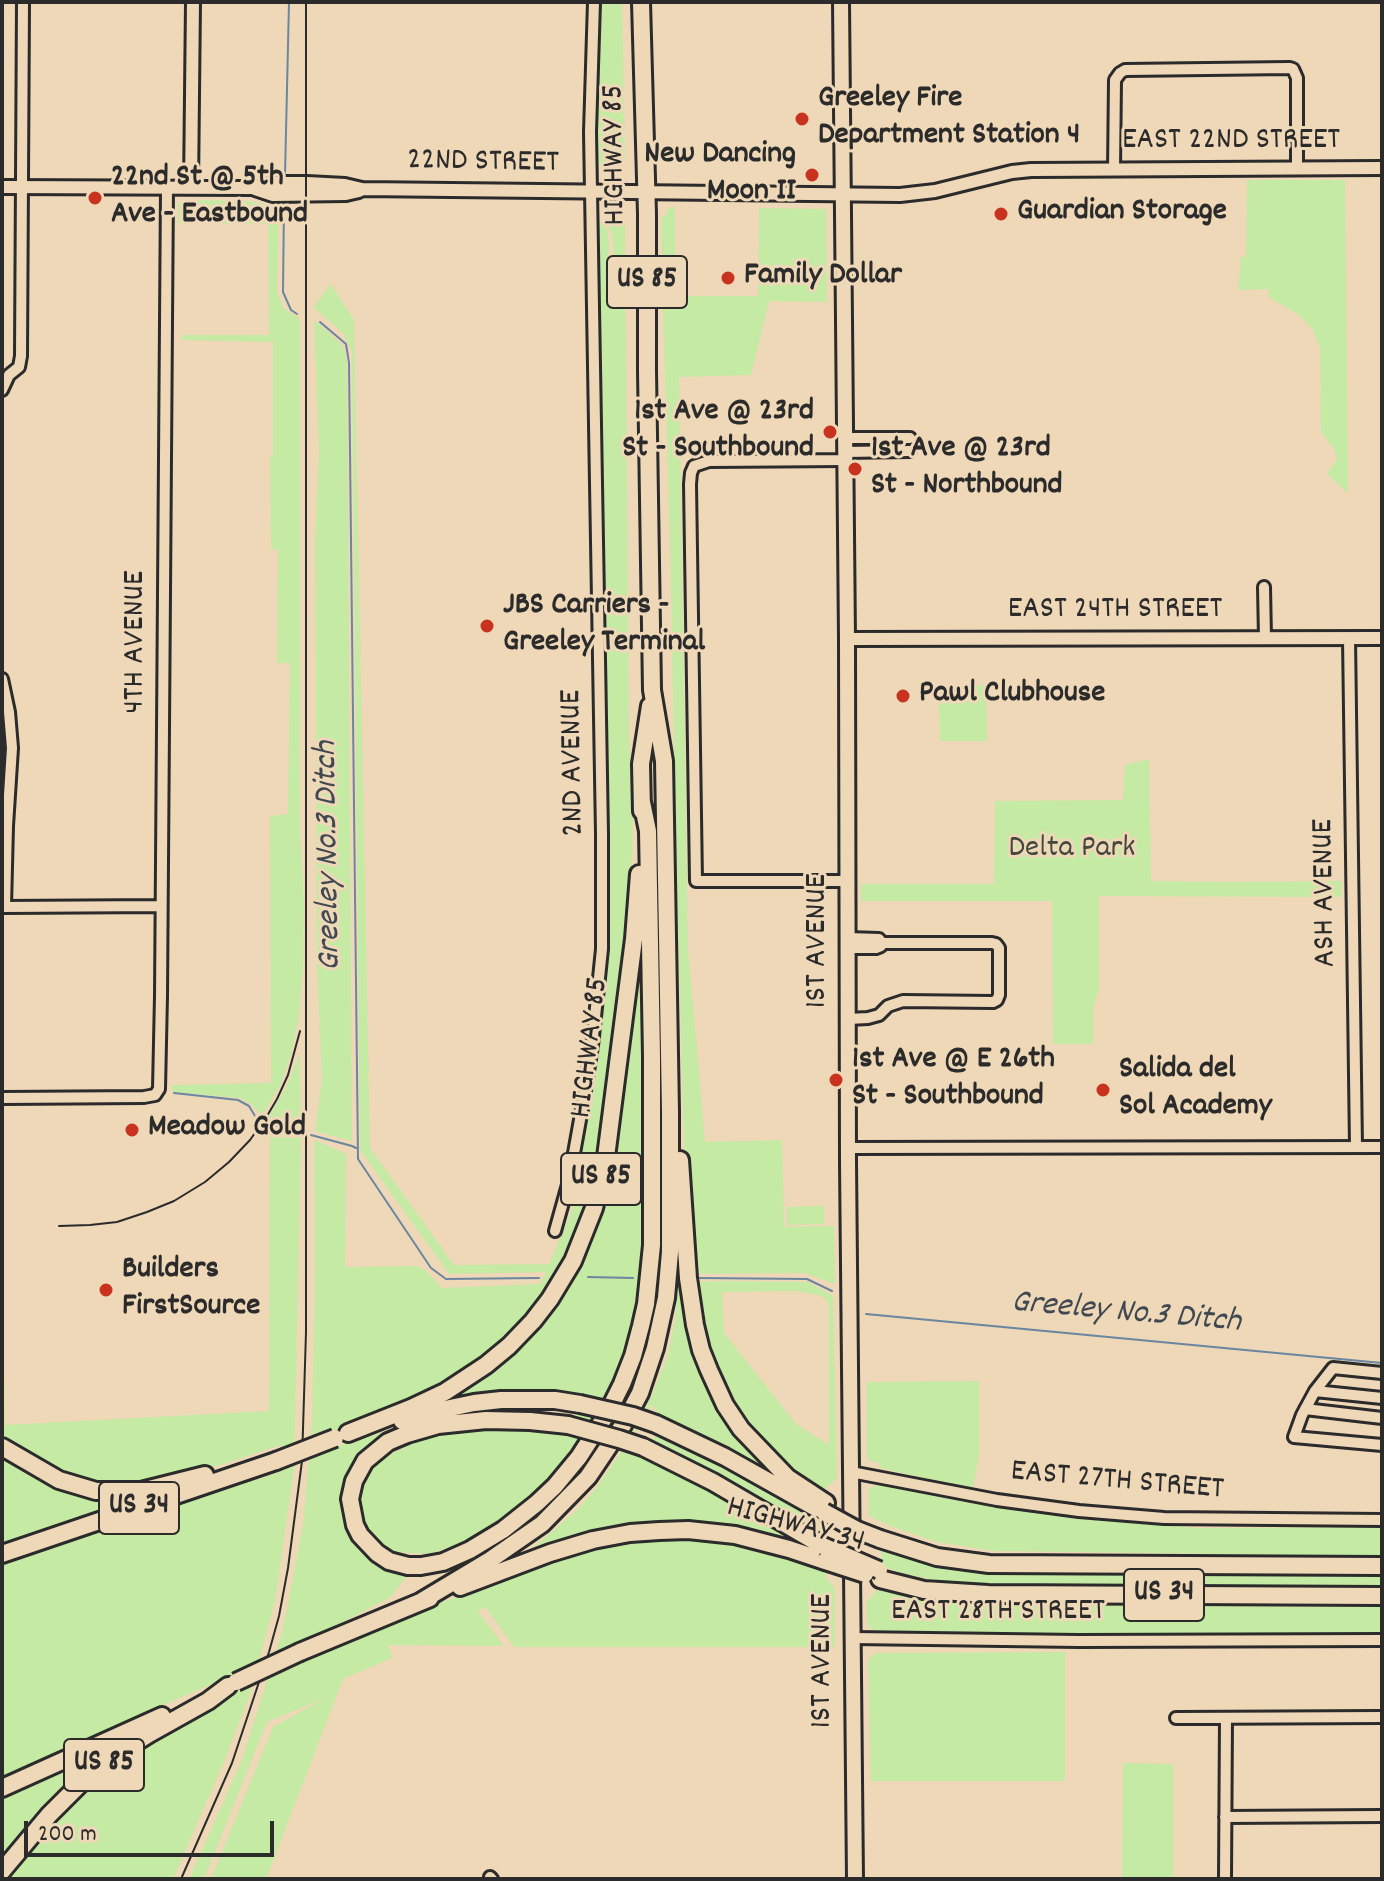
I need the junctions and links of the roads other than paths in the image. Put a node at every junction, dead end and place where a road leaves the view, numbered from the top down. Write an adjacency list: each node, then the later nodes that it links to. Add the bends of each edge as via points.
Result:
1 (23, 2): 10 (street)
2 (193, 2): 12 (street)
3 (594, 2): 13 (street, 2ND AVENUE)
4 (641, 2): 14 (highway, HIGHWAY 85 / US 85)
5 (841, 2): 15 (main road, 1ST AVENUE)
6 (1297, 168): 7 (street, EAST 22ND STREET); 8 (street, EAST 22ND STREET); 8 (street, via 1297,78 1290,68 1125,70 1115,80)
7 (1382, 168)
8 (1114, 170): 15 (street, EAST 22ND STREET, via 1031,170 920,194)
9 (2, 187): 10 (street, 22ND STREET)
10 (21, 187): 11 (street, 22ND STREET); 16 (street, via 21,356 19,367)
11 (167, 188): 12 (street, 22ND STREET); 30 (street, 4TH AVENUE)
12 (191, 188): 13 (street, 22ND STREET, via 307,183 362,189)
13 (591, 191): 14 (street, 22ND STREET); 39 (street, 2ND AVENUE, via 602,949 583,1103)
14 (646, 192): 15 (street, 22ND STREET); 27 (highway, HIGHWAY 85 / US 85)
15 (843, 195): 19 (main road, 1ST AVENUE)
16 (6, 374): 17 (street)
17 (2, 390)
18 (910, 438): 19 (street)
19 (845, 450): 20 (street); 25 (main road, 1ST AVENUE); 29 (street, via 709,461 694,466 691,479 696,881)
20 (910, 451)
21 (1264, 587): 22 (street)
22 (1265, 638): 23 (street, EAST 24TH STREET); 25 (street, EAST 24TH STREET)
23 (1349, 638): 24 (street, EAST 24TH STREET); 36 (street, ASH AVENUE)
24 (1382, 638)
25 (847, 639): 29 (main road, 1ST AVENUE)
26 (2, 679): 31 (street, via 12,748)
27 (652, 690): 28 (highway, HIGHWAY 85 / US 85, via 641,764); 35 (highway, HIGHWAY 85 / US 85, via 664,761)
28 (642, 802): 45 (highway, HIGHWAY 85 / US 85, via 634,939 611,1126 594,1208 579,1250 533,1321 486,1365 445,1392); 52 (highway, bridge, via 648,831 652,1245 646,1304 628,1370 608,1412 574,1465 537,1503 470,1550 443,1562 408,1566 377,1553 355,1525 350,1499 354,1481 365,1461 388,1442 438,1425 530,1421 568,1425 619,1439 643,1447 703,1477)
29 (847, 881): 32 (main road, 1ST AVENUE)
30 (161, 906): 31 (street); 34 (street, 4TH AVENUE, via 160,1078 155,1095)
31 (4, 907)
32 (848, 943): 33 (main road, 1ST AVENUE); 33 (street, via 879,939 999,948 999,995 993,1002 903,1001 879,1015)
33 (848, 1019): 38 (main road, 1ST AVENUE)
34 (2, 1098)
35 (670, 1112): 50 (highway, via 701,1350 741,1429); 56 (highway, US 85, via 666,1298 646,1376 623,1425 588,1477 542,1524)
36 (1356, 1147): 37 (street); 38 (street)
37 (1382, 1147)
38 (848, 1148): 49 (main road, 1ST AVENUE)
39 (555, 1231)
40 (1382, 1373): 41 (street, via 1333,1368)
41 (1315, 1391): 42 (street); 43 (street)
42 (1382, 1398)
43 (1305, 1409): 44 (street); 46 (street, via 1294,1437)
44 (1382, 1418)
45 (341, 1436): 48 (highway, HIGHWAY 34 / US 34, bridge); 50 (highway, HIGHWAY 34 / US 34, bridge, via 474,1403 529,1399 580,1404 656,1424)
46 (1382, 1445)
47 (2, 1447): 48 (highway, via 59,1480 109,1492 152,1489 265,1459)
48 (276, 1461): 53 (highway, HIGHWAY 34 / US 34)
49 (851, 1472): 51 (street, EAST 27TH STREET, via 1079,1511 1164,1518); 57 (main road, 1ST AVENUE)
50 (825, 1508): 54 (highway, US 34, via 881,1535 1007,1563)
51 (1382, 1520)
52 (824, 1553): 55 (highway, HIGHWAY 34 / US 34, bridge, via 924,1590); 56 (highway, HIGHWAY 34 / US 34, via 688,1530 630,1533 550,1553)
53 (2, 1554)
54 (1382, 1566)
55 (1382, 1596)
56 (420, 1602): 59 (highway, HIGHWAY 34 / US 34, bridge)
57 (853, 1638): 58 (street, EAST 28TH STREET); 67 (main road, 1ST AVENUE)
58 (1382, 1640)
59 (232, 1684): 63 (highway, HIGHWAY 34 / US 34); 66 (highway, US 85, via 98,1769 49,1815)
60 (1382, 1717): 62 (street)
61 (1176, 1718): 62 (street)
62 (1226, 1718): 65 (street)
63 (2, 1788)
64 (1382, 1816): 65 (street)
65 (1225, 1817): 68 (street)
66 (2, 1871)
67 (855, 1879)
68 (1225, 1879)

